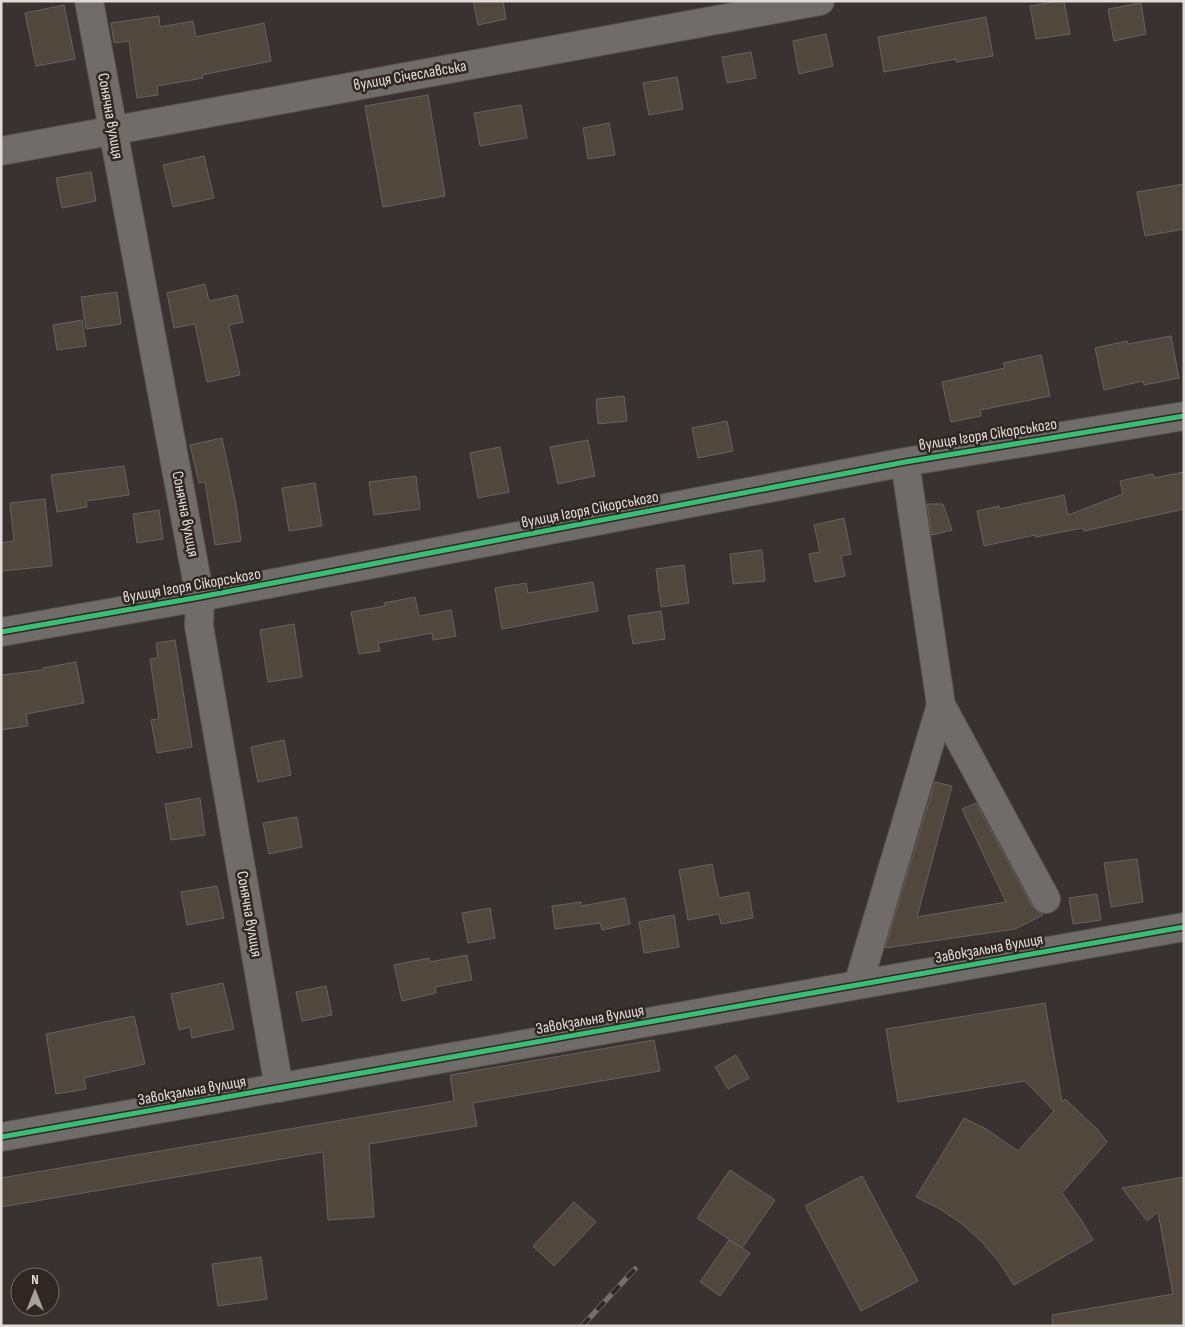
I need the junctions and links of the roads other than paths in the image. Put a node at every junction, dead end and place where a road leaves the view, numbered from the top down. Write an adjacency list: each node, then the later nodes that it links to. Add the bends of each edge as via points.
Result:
1 (89, 1): 3 (street, Сонячна вулиця)
2 (820, 1): 3 (street, вулиця Січеславська)
3 (113, 130): 4 (street, вулиця Січеславська); 7 (street, Сонячна вулиця)
4 (1, 151)
5 (1184, 416): 6 (street, вулиця Ігоря Сікорського)
6 (905, 462): 7 (street, вулиця Ігоря Сікорського); 9 (street)
7 (200, 598): 8 (street, вулиця Ігоря Сікорського); 13 (street, Сонячна вулиця, via 199,626)
8 (1, 632)
9 (941, 705): 10 (street); 12 (street)
10 (1046, 900)
11 (1184, 927): 12 (street, Завокзальна вулиця)
12 (858, 985): 13 (street, Завокзальна вулиця)
13 (279, 1088): 14 (street, Завокзальна вулиця)
14 (1, 1137)

